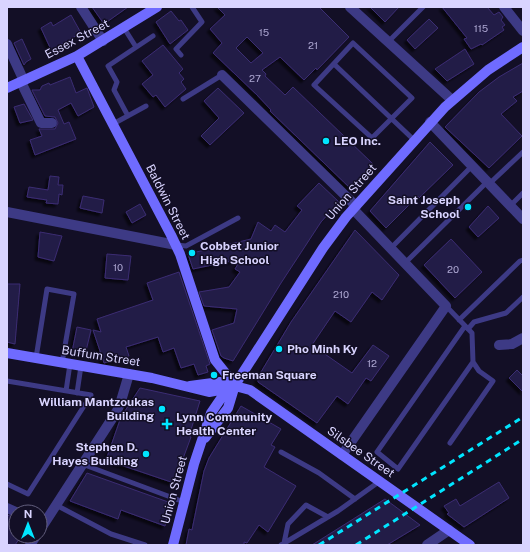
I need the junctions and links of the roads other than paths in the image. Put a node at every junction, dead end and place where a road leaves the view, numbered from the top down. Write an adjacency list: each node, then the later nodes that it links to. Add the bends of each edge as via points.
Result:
1 (81, 7): 10 (street)
2 (157, 7): 7 (main road, Essex Street)
3 (192, 7): 15 (lane, via 202,22 176,49)
4 (350, 7): 11 (street)
5 (423, 7): 11 (lane)
6 (504, 7): 8 (street)
7 (124, 28): 10 (main road, Essex Street); 13 (lane)
8 (523, 31)
9 (153, 36): 13 (lane)
10 (103, 41): 16 (main road, Essex Street)
11 (388, 42): 22 (street)
12 (7, 44): 19 (street)
13 (136, 47): 24 (lane, via 108,66 117,82 114,90)
14 (523, 48): 22 (main road, Union Street, via 488,70)
15 (181, 55)
16 (77, 56): 19 (main road, Essex Street); 28 (main road, Baldwin Street)
17 (334, 64): 25 (lane); 25 (lane, via 314,85 372,138); 25 (lane, via 353,43 412,98)
18 (222, 75): 21 (lane); 35 (street)
19 (22, 81): 20 (main road, Essex Street); 26 (street, via 41,123)
20 (7, 88)
21 (183, 99)
22 (452, 100): 27 (main road, Union Street)
23 (146, 106): 24 (lane)
24 (128, 116): 28 (lane)
25 (392, 118): 29 (lane)
26 (52, 122)
27 (430, 122): 29 (main road, Union Street); 31 (street)
28 (113, 124): 39 (main road, Baldwin Street)
29 (414, 140): 35 (main road, Union Street)
30 (523, 152): 32 (lane)
31 (472, 166): 32 (street); 40 (lane)
32 (488, 183): 34 (street); 42 (lane)
33 (523, 193): 34 (lane)
34 (510, 206): 38 (street)
35 (355, 208): 40 (street); 56 (main road, Union Street, via 323,248)
36 (7, 212): 39 (street)
37 (238, 218): 39 (lane, via 186,246)
38 (523, 220)
39 (176, 244): 56 (main road, Baldwin Street, via 213,357)
40 (391, 248): 42 (street)
41 (523, 260): 45 (lane)
42 (405, 263): 44 (street)
43 (523, 297): 46 (lane, via 506,313 474,322)
44 (446, 306): 45 (lane); 61 (street)
45 (459, 320): 46 (lane)
46 (466, 327): 51 (lane, via 472,333); 51 (lane, via 377,452 398,469)
47 (523, 338): 48 (street, via 512,344)
48 (499, 345)
49 (7, 353): 50 (main road, Buffum Street)
50 (36, 358): 52 (main road, Buffum Street); 52 (lane, via 47,289 74,294)
51 (474, 362): 59 (lane, via 479,371 493,382)
52 (66, 363): 53 (main road, Buffum Street); 57 (lane)
53 (81, 366): 54 (main road, Buffum Street); 58 (lane)
54 (129, 374): 56 (main road, Buffum Street, via 213,392); 62 (street, via 119,406)
55 (7, 381): 57 (lane)
56 (235, 385): 61 (main road, Silsbee Street, via 252,392); 66 (main road, Union Street, via 228,408 202,442)
57 (66, 390): 58 (lane)
58 (77, 392): 64 (lane, via 91,395 28,494)
59 (450, 443)
60 (281, 452): 65 (lane)
61 (342, 455): 63 (main road, Silsbee Street)
62 (82, 464): 66 (lane); 67 (street)
63 (380, 481): 65 (lane); 70 (main road, Silsbee Street)
64 (7, 484)
65 (355, 499): 69 (lane)
66 (184, 502): 73 (main road, Union Street)
67 (56, 505): 68 (street); 72 (lane, via 106,532)
68 (48, 516)
69 (328, 517): 71 (lane); 71 (lane, via 306,505 288,524)
70 (449, 530): 74 (street); 75 (main road, Silsbee Street)
71 (283, 544)
72 (145, 545)
73 (173, 545)
74 (427, 545)
75 (470, 545)

